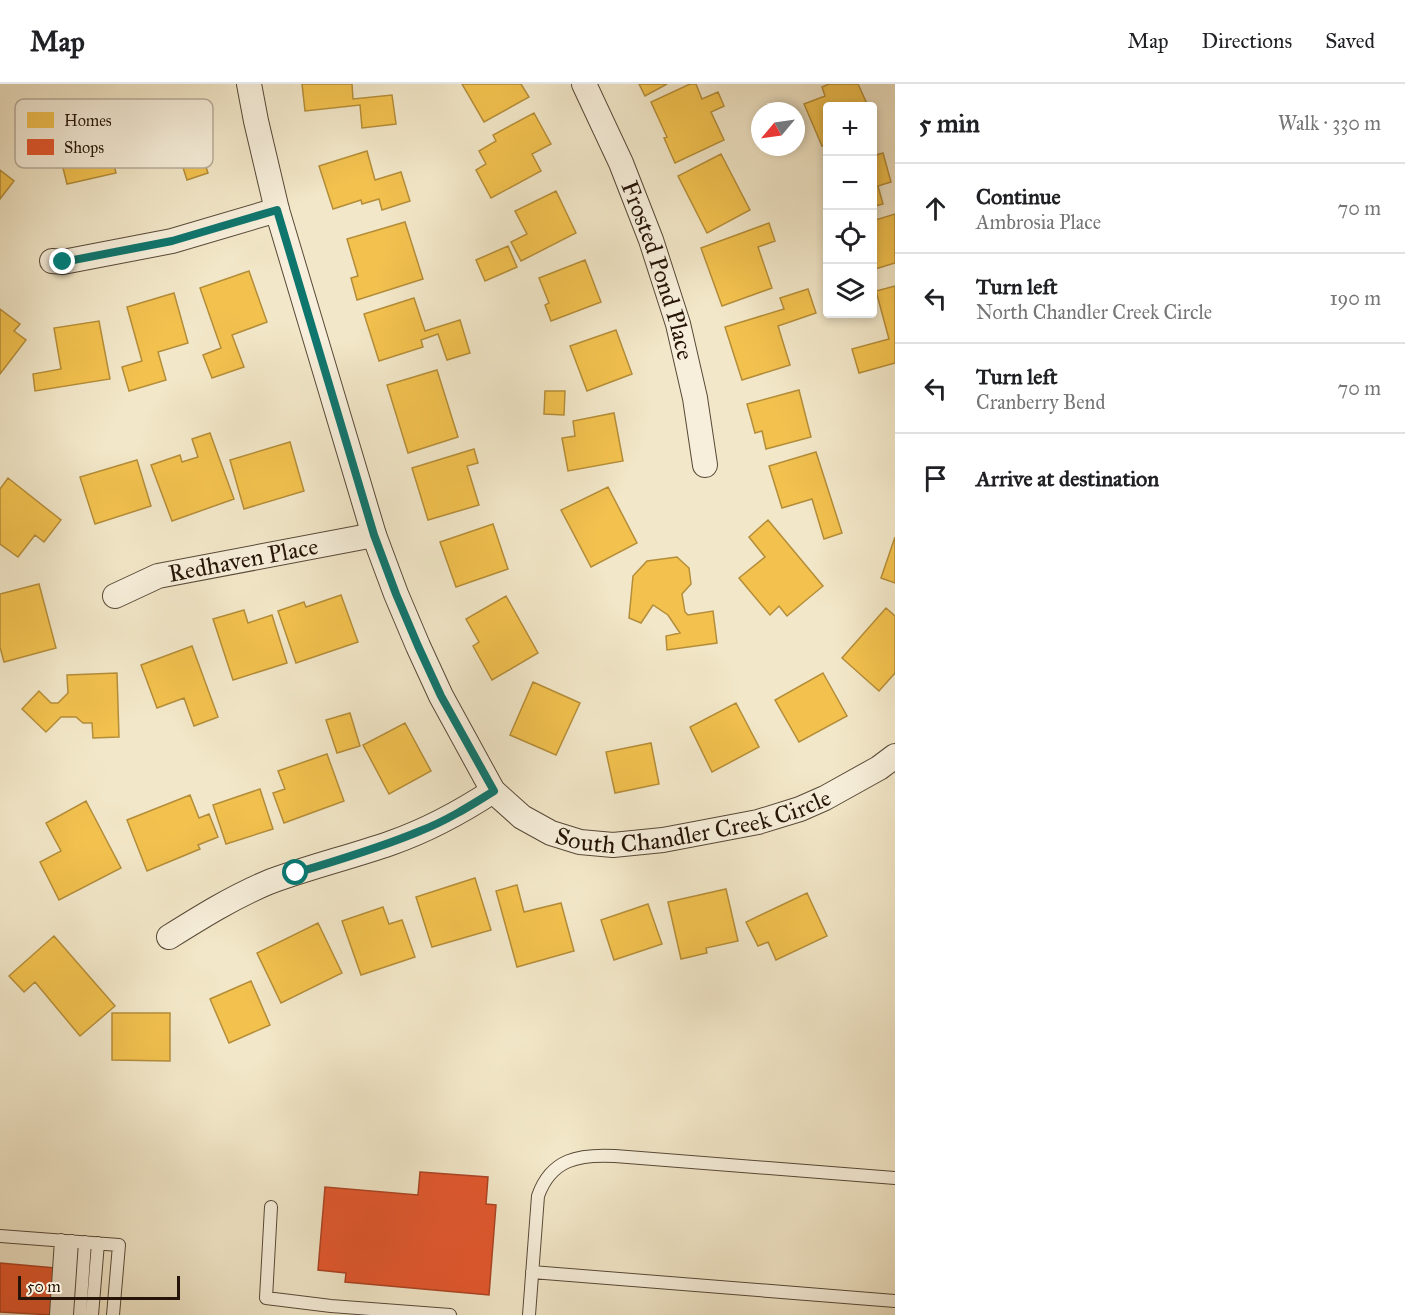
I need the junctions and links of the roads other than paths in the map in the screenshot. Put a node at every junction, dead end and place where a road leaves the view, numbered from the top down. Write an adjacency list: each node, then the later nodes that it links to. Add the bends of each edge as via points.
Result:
1 (249, 84): 3 (street, South Chandler Creek Circle)
2 (584, 84): 5 (street, Frosted Pond Place, via 621,162 678,324)
3 (277, 210): 4 (street, via 172,241); 6 (street, South Chandler Creek Circle)
4 (52, 261)
5 (705, 465)
6 (374, 535): 7 (street, Redhaven Place, via 158,576); 9 (street, South Chandler Creek Circle, via 441,696)
7 (115, 596)
8 (895, 756): 9 (street, South Chandler Creek Circle, via 825,798 758,822 613,845 580,842 551,833 522,817)
9 (494, 791): 10 (street, via 452,816 392,843 247,892)
10 (169, 937)
11 (895, 1178): 15 (lane, via 615,1156 575,1158 548,1176 538,1196)
12 (271, 1207): 17 (lane, via 266,1299)
13 (0, 1236): 14 (lane)
14 (79, 1242): 19 (lane); 20 (lane); 21 (lane); 22 (lane); 23 (lane, via 118,1245)
15 (532, 1272): 16 (lane); 25 (lane)
16 (895, 1301)
17 (331, 1310): 18 (lane)
18 (396, 1313): 24 (lane)
19 (56, 1315)
20 (67, 1315)
21 (80, 1315)
22 (92, 1315)
23 (113, 1315)
24 (450, 1315)
25 (529, 1315)

